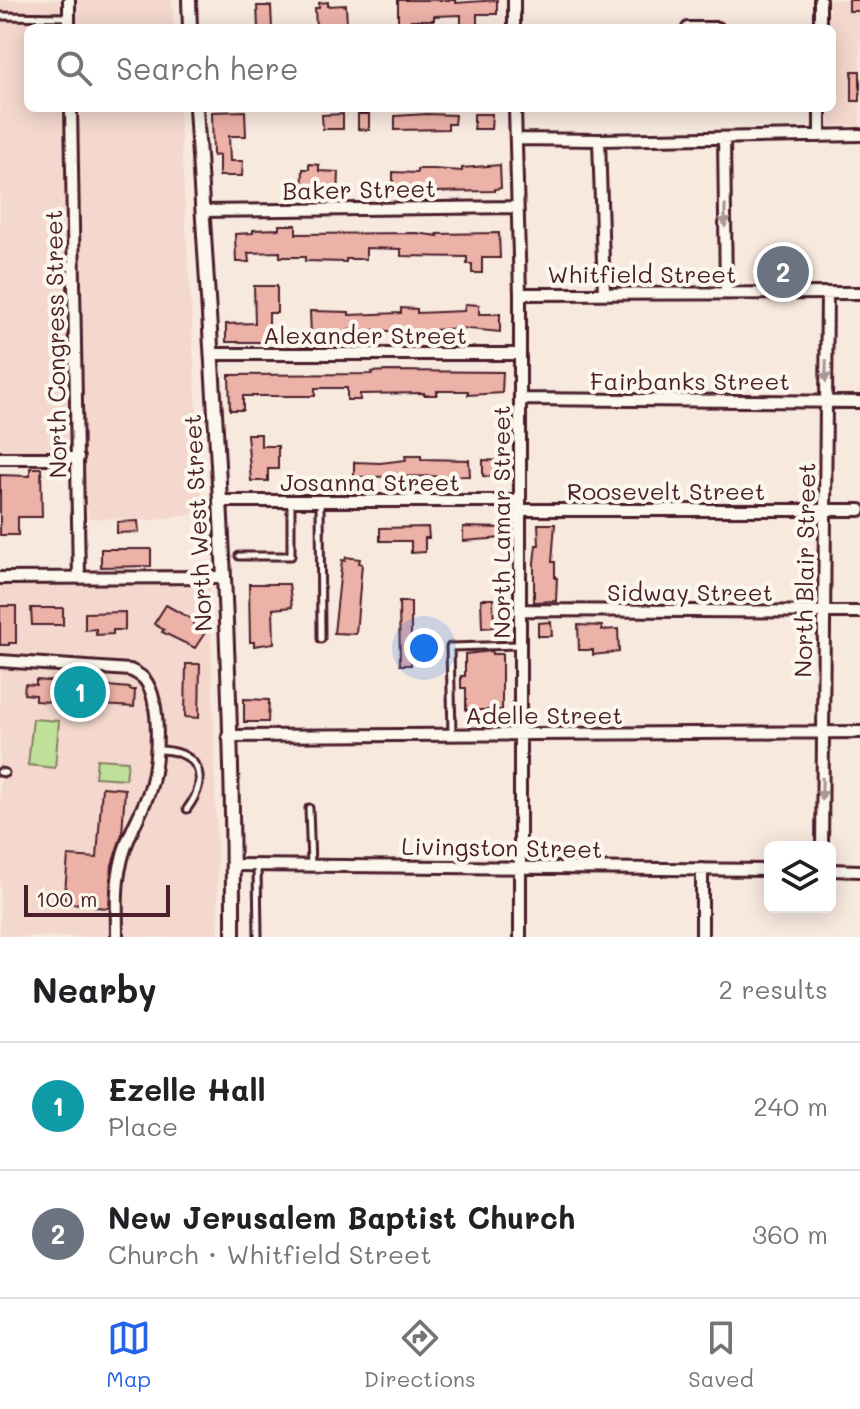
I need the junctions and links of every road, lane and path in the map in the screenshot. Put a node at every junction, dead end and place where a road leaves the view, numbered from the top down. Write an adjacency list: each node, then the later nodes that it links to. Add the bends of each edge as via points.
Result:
1 (69, 0): 6 (street)
2 (189, 0): 7 (street)
3 (514, 0): 8 (street)
4 (820, 0): 9 (street)
5 (0, 16): 6 (lane)
6 (69, 22)
7 (190, 24)
8 (514, 24)
9 (820, 24)
10 (71, 112): 32 (street, North Congress Street)
11 (196, 112): 20 (street, North West Street)
12 (515, 112): 17 (street, North Lamar Street)
13 (820, 112): 15 (street)
14 (860, 135): 15 (street)
15 (820, 136): 16 (street)
16 (724, 138): 18 (street); 22 (street, one-way to 22)
17 (516, 139): 18 (street); 19 (street, North Lamar Street)
18 (599, 140): 21 (street)
19 (516, 207): 20 (street, Baker Street); 25 (street, North Lamar Street)
20 (202, 211): 26 (street, North West Street)
21 (604, 293): 22 (street, Whitfield Street); 25 (street, Whitfield Street)
22 (726, 293): 23 (street, Whitfield Street)
23 (827, 293): 24 (street, Whitfield Street); 29 (street, North Blair Street, one-way to 29)
24 (860, 293)
25 (520, 294): 27 (street, North Lamar Street)
26 (211, 354): 27 (street, Alexander Street); 33 (street, North West Street)
27 (520, 354): 28 (street, North Lamar Street)
28 (520, 399): 29 (street, Fairbanks Street); 36 (street, North Lamar Street)
29 (826, 401): 30 (street, Fairbanks Street); 37 (street, North Blair Street)
30 (860, 402)
31 (0, 458): 32 (street)
32 (78, 458): 42 (street, North Congress Street)
33 (220, 501): 34 (street, Josanna Street); 40 (street, North West Street)
34 (291, 501): 35 (street, Josanna Street); 39 (lane, via 291,556)
35 (320, 501): 36 (street, Josanna Street); 46 (lane)
36 (520, 506): 37 (street, Roosevelt Street); 43 (street, North Lamar Street)
37 (825, 510): 38 (street, Roosevelt Street); 44 (street, North Blair Street)
38 (860, 510)
39 (239, 556)
40 (223, 577): 42 (street); 53 (street, North West Street)
41 (0, 578): 42 (street)
42 (79, 578)
43 (520, 610): 44 (street, Sidway Street); 47 (street, North Lamar Street)
44 (824, 612): 45 (street, Sidway Street); 49 (street, North Blair Street)
45 (860, 612)
46 (321, 639)
47 (520, 645): 51 (lane, via 450,647); 52 (street, North Lamar Street)
48 (0, 661): 54 (street, via 130,670 141,676 156,706)
49 (823, 732): 50 (street, Adelle Street); 52 (street, Adelle Street); 57 (street, North Blair Street, one-way to 57)
50 (860, 732)
51 (452, 734): 52 (street, Adelle Street); 53 (street, Adelle Street)
52 (520, 734): 61 (street, North Lamar Street)
53 (228, 736): 58 (street, North West Street)
54 (155, 750): 56 (lane, via 179,751 196,767 197,791); 66 (street, via 150,788 120,866)
55 (309, 808): 60 (lane)
56 (187, 809)
57 (822, 841)
58 (233, 865): 59 (street, Livingston Street); 67 (street, North West Street)
59 (257, 865): 60 (street, Livingston Street); 68 (lane)
60 (311, 866): 61 (street, Livingston Street)
61 (520, 868): 62 (street, Livingston Street); 69 (street, North Lamar Street)
62 (702, 869): 63 (street, Livingston Street); 70 (street)
63 (764, 870)
64 (836, 870): 65 (street)
65 (860, 871)
66 (117, 937)
67 (233, 937)
68 (258, 937)
69 (520, 937)
70 (702, 937)

